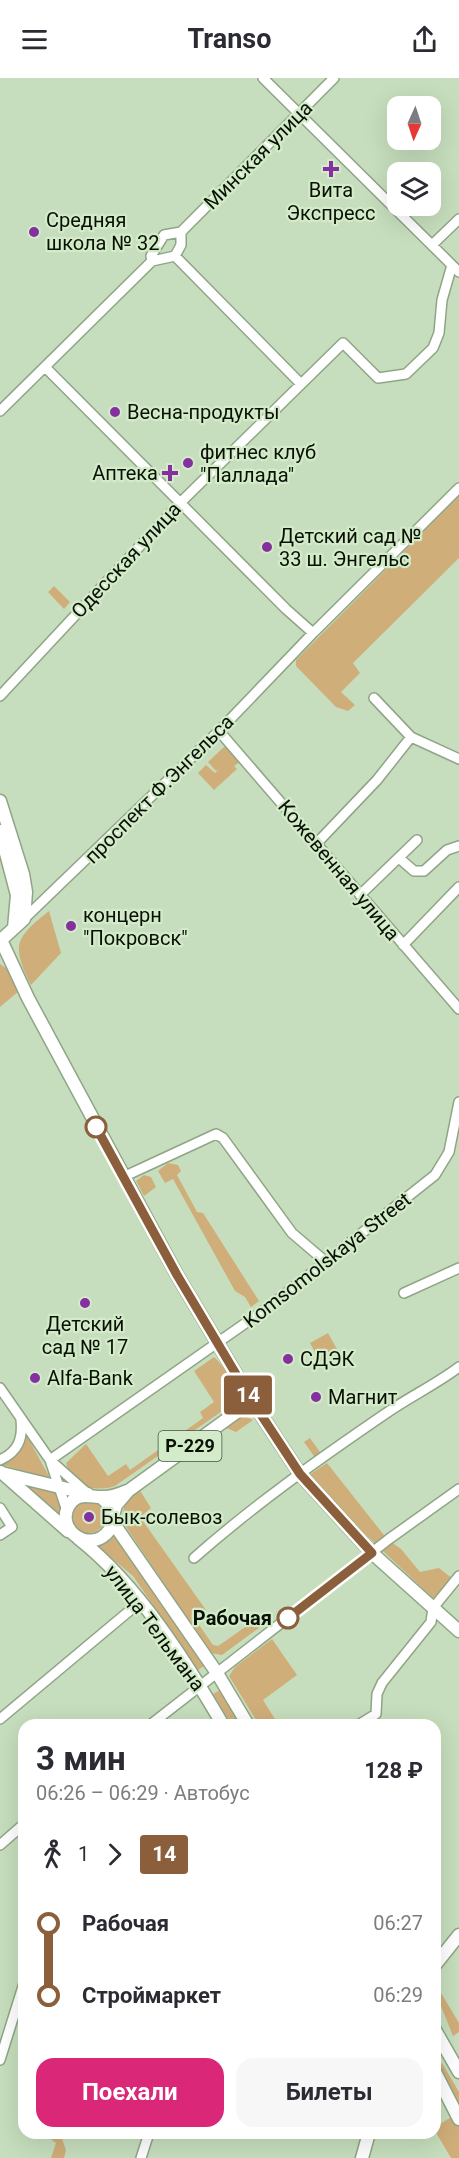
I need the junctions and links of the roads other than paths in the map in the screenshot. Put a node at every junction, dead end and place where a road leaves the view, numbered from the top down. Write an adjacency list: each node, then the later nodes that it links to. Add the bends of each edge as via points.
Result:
1 (263, 78): 3 (street)
2 (334, 78): 3 (street, Минская улица)
3 (299, 113): 5 (street, Минская улица); 6 (street)
4 (459, 219): 6 (street)
5 (181, 232): 7 (street, via 181,245); 8 (street, Минская улица, via 164,235 151,256)
6 (432, 245): 9 (street)
7 (175, 256): 8 (street); 12 (street)
8 (152, 261): 11 (street, Минская улица)
9 (452, 265): 10 (street); 12 (street, Одесская улица, via 433,348 406,374 378,378 343,343)
10 (459, 272)
11 (45, 367): 13 (street, Минская улица); 15 (street)
12 (302, 384): 15 (street, Одесская улица)
13 (0, 411)
14 (459, 488): 16 (street, проспект Ф.Энгельса)
15 (180, 503): 16 (street); 17 (street, Одесская улица)
16 (313, 633): 19 (street, проспект Ф.Энгельса)
17 (0, 696)
18 (374, 698): 20 (street)
19 (219, 731): 25 (street, Кожевенная улица); 30 (street, проспект Ф.Энгельса)
20 (411, 737): 21 (street); 25 (street)
21 (459, 759)
22 (0, 801): 30 (main road, via 23,874)
23 (0, 831): 31 (main road, via 17,895)
24 (417, 840): 27 (street)
25 (316, 844): 29 (street, Кожевенная улица)
26 (459, 846): 27 (street, via 447,850 424,871 414,871)
27 (399, 858): 29 (street)
28 (459, 887): 33 (street)
29 (360, 896): 33 (street, Кожевенная улица)
30 (24, 919): 31 (main road, проспект Ф.Энгельса)
31 (14, 928): 32 (main road, проспект Ф.Энгельса)
32 (1, 940): 39 (main road)
33 (403, 945): 34 (street, Кожевенная улица)
34 (459, 1009)
35 (459, 1102): 36 (street)
36 (457, 1119): 37 (street, Komsomolskaya Street)
37 (449, 1152): 38 (street); 40 (street, Komsomolskaya Street, via 435,1175)
38 (459, 1158)
39 (123, 1177): 40 (street, via 216,1134 223,1138 292,1233); 43 (main road)
40 (326, 1262): 43 (street, Komsomolskaya Street)
41 (459, 1268): 42 (street)
42 (404, 1293)
43 (218, 1343): 46 (main road); 48 (street, Komsomolskaya Street)
44 (459, 1367): 50 (street)
45 (0, 1388): 47 (street)
46 (252, 1401): 50 (main road); 53 (main road, Р-229)
47 (21, 1420): 48 (street); 49 (street, via 18,1447)
48 (51, 1460): 51 (street); 54 (street)
49 (0, 1470): 51 (main road); 60 (main road)
50 (300, 1474): 61 (main road); 62 (street, via 243,1515)
51 (58, 1487): 54 (main road); 57 (street)
52 (459, 1489): 61 (street)
53 (128, 1491): 55 (main road, Р-229); 58 (main road, Р-229, via 116,1505)
54 (89, 1494): 55 (main road); 57 (main road, via 75,1499)
55 (102, 1498): 58 (main road, улица Тельмана, via 109,1505)
56 (0, 1508): 59 (street, via 12,1527)
57 (67, 1511): 60 (main road, via 67,1526)
58 (112, 1519): 60 (main road, улица Тельмана / Р-229, via 109,1530 100,1539); 67 (main road, улица Тельмана)
59 (0, 1535)
60 (76, 1536): 64 (main road, улица Тельмана)
61 (372, 1553): 65 (main road); 67 (street)
62 (194, 1558)
63 (459, 1575): 65 (street)
64 (140, 1602): 68 (main road, улица Тельмана); 69 (street)
65 (433, 1608): 66 (main road); 73 (street, via 431,1622 382,1683 376,1694 375,1714)
66 (459, 1630)
67 (217, 1673): 68 (street); 72 (main road, улица Тельмана)
68 (200, 1686): 70 (street); 71 (main road, улица Тельмана)
69 (0, 1719)
70 (158, 1719)
71 (220, 1719)
72 (244, 1719)
73 (367, 1719)
74 (18, 1829): 75 (street)
75 (0, 1845)
76 (459, 1935): 77 (main road)
77 (441, 1955)
78 (18, 2002): 80 (street)
79 (441, 2040): 81 (main road)
80 (0, 2060)
81 (459, 2072)
82 (441, 2084): 83 (main road)
83 (459, 2119)
84 (147, 2139): 86 (street)
85 (367, 2139): 87 (main road)
86 (141, 2158)
87 (362, 2158)

